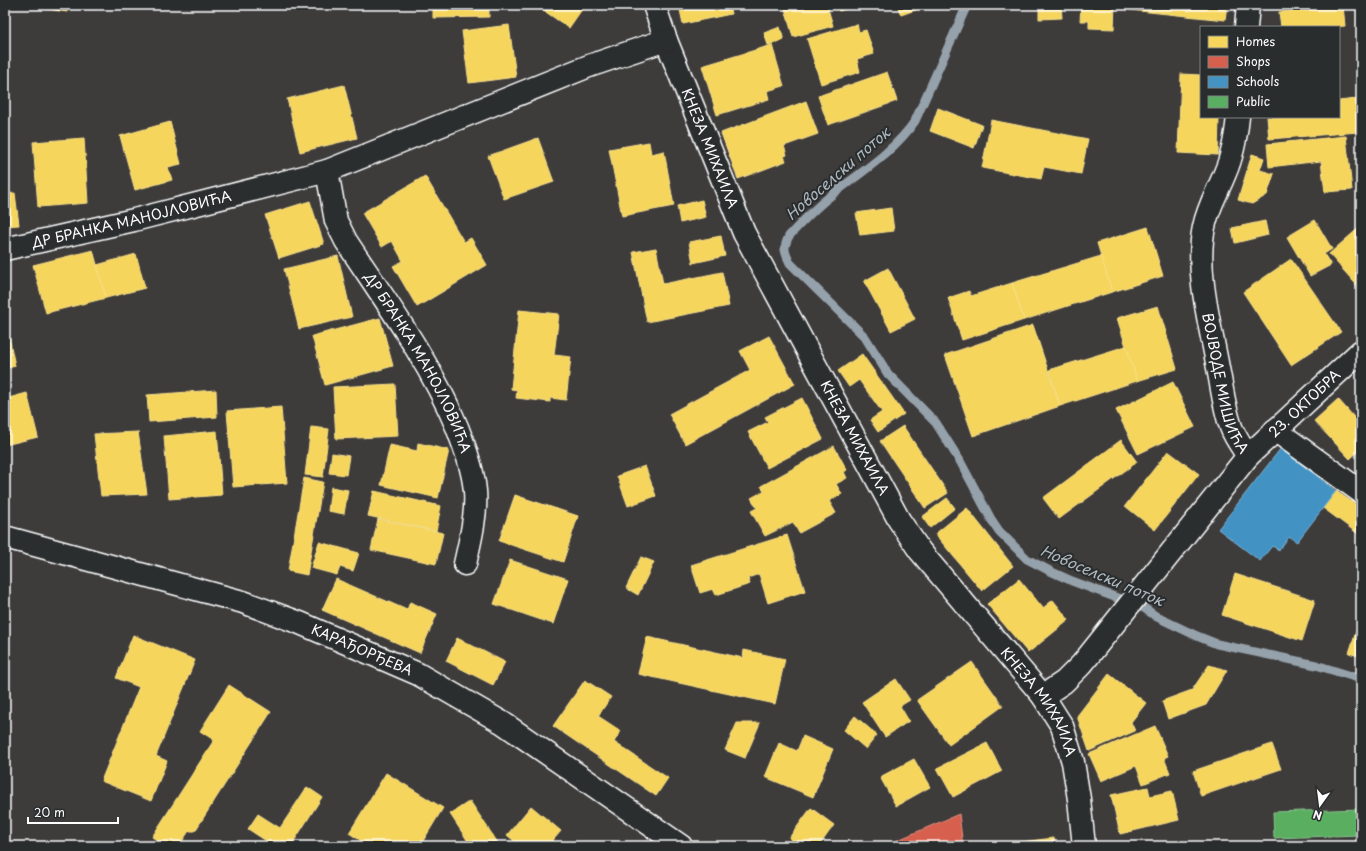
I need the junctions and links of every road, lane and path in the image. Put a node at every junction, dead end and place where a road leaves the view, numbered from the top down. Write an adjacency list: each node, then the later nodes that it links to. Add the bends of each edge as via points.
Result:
1 (654, 5): 4 (street, КНЕЗА МИХАИЛА)
2 (1248, 5): 3 (street)
3 (1246, 26)
4 (666, 40): 6 (street, ДР БРАНКА МАНОЈЛОВИЋА, via 589,66); 14 (street, КНЕЗА МИХАИЛА, via 744,233 899,520 920,551)
5 (1238, 118): 10 (street, ВОЈВОДЕ МИШИЋА, via 1232,155 1204,225 1200,262 1228,416 1236,438)
6 (327, 171): 7 (street, ДР БРАНКА МАНОЈЛОВИЋА, via 134,220); 13 (street, ДР БРАНКА МАНОЈЛОВИЋА, via 336,221 346,241 426,364 463,441 475,492)
7 (5, 248)
8 (1361, 351): 9 (street, 23. ОКТОБРА)
9 (1275, 430): 10 (street, 23. ОКТОБРА); 11 (street)
10 (1248, 456): 14 (street, ВОЈВОДЕ МИШИЋА, via 1082,664 1064,682)
11 (1361, 492)
12 (5, 537): 15 (street, КАРАЂОРЂЕВА, via 243,602 300,623 418,674 503,723)
13 (466, 564)
14 (1043, 696): 16 (street, КНЕЗА МИХАИЛА, via 1062,726 1073,762)
15 (681, 846)
16 (1084, 846)

